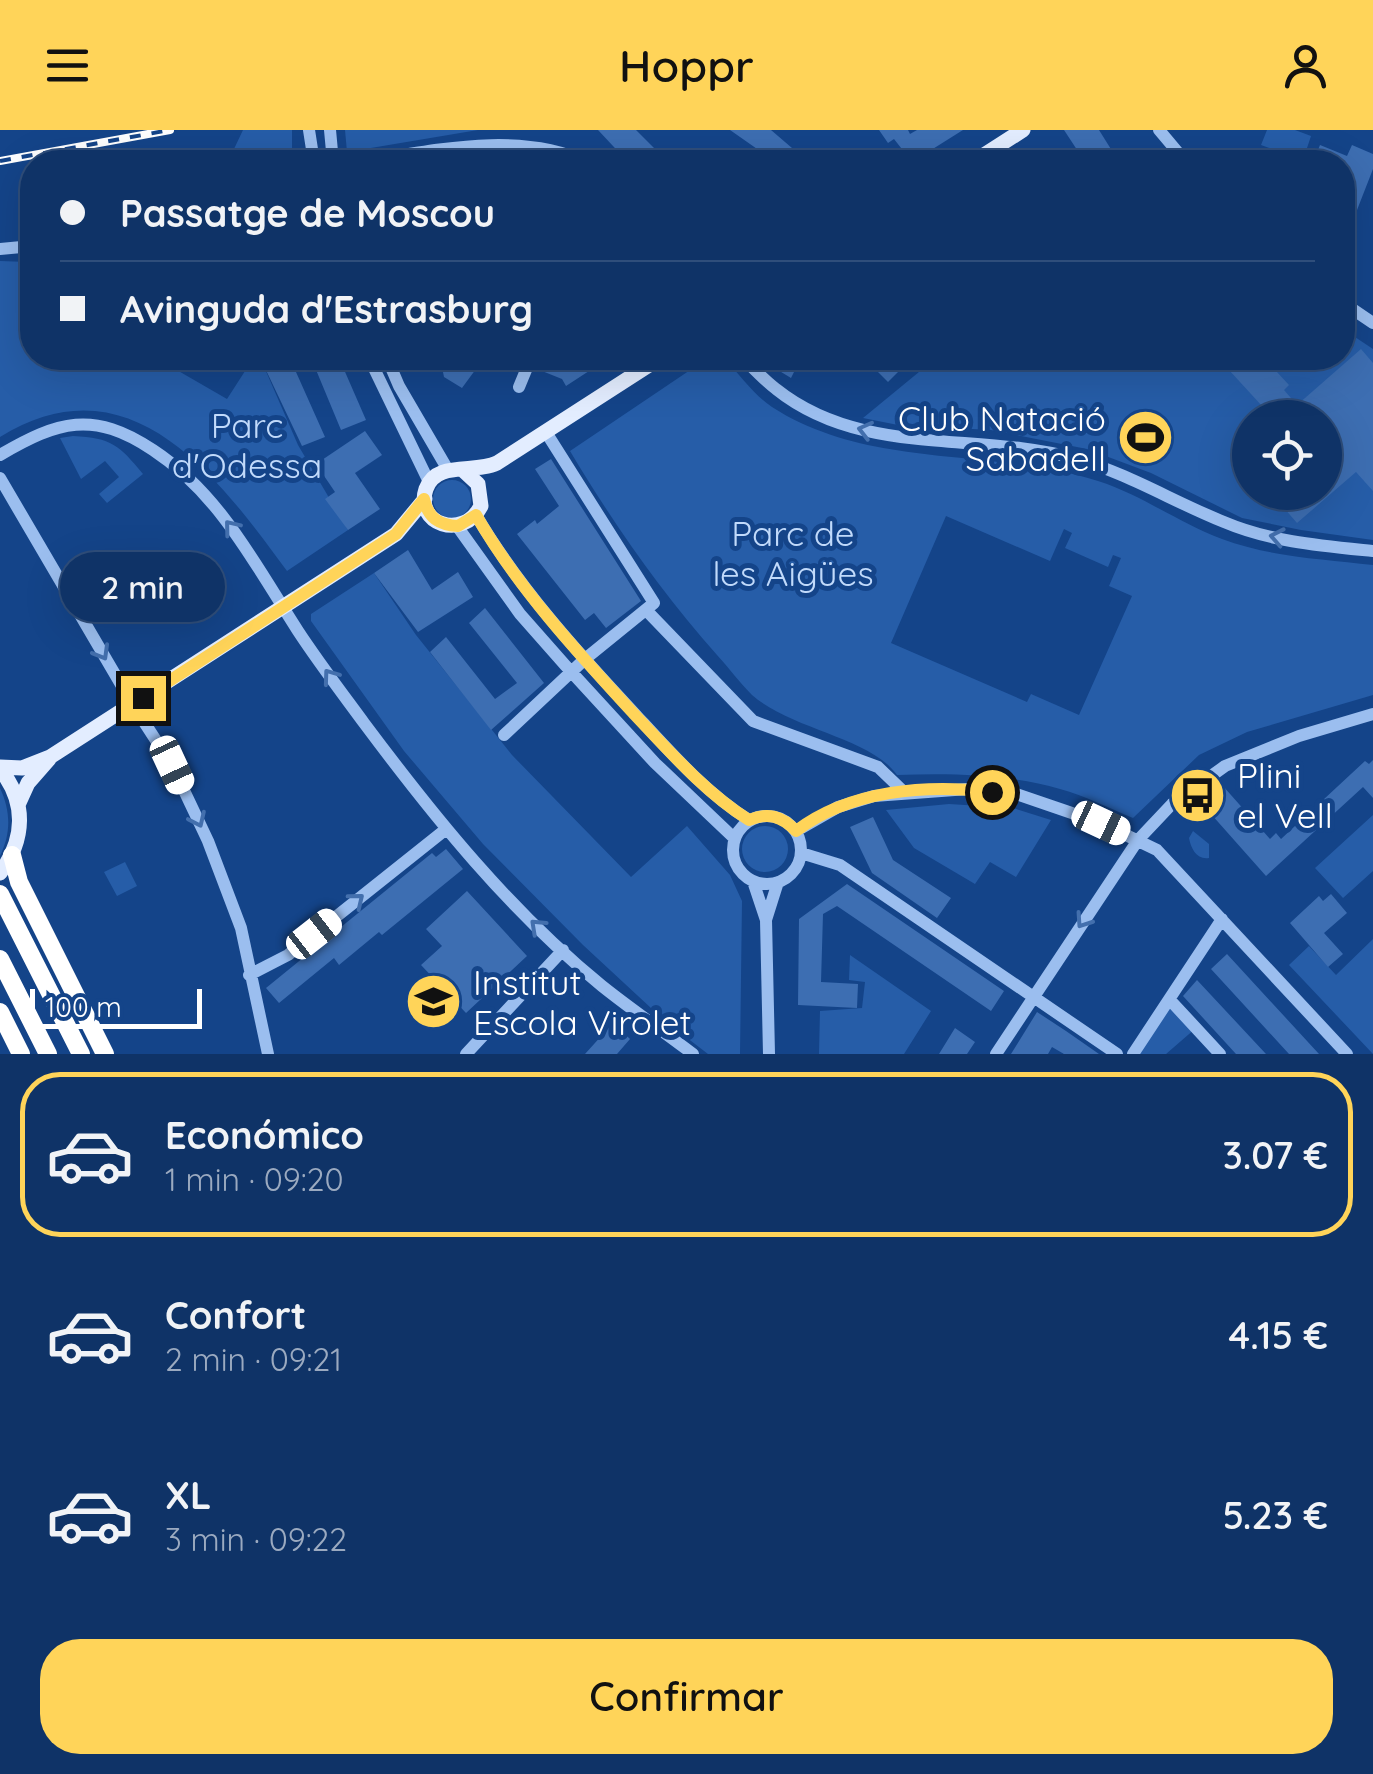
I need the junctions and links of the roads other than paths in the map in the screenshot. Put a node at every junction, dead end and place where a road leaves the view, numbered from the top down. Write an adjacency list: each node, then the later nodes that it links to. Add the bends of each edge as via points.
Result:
1 (1010, 130): 6 (main road)
2 (1024, 130): 7 (main road)
3 (1160, 130): 8 (street)
4 (446, 150): 5 (street, via 511,141)
5 (556, 150)
6 (979, 150)
7 (992, 150)
8 (1176, 150)
9 (375, 370): 20 (street)
10 (392, 370): 18 (street)
11 (526, 370): 15 (street)
12 (641, 370): 18 (main road, via 498,463)
13 (653, 370): 16 (main road)
14 (755, 370): 26 (street, one-way to 14, via 1247,531 1070,457 847,426 777,390)
15 (519, 387)
16 (550, 437): 21 (main road); 28 (street, via 654,603)
17 (0, 455): 27 (street, one-way to 17, via 217,510 172,465 121,432 89,422 61,425)
18 (456, 470): 20 (main road, via 439,472); 21 (main road, via 475,479)
19 (0, 478): 31 (street, one-way to 31)
20 (429, 482): 22 (main road)
21 (481, 491): 23 (main road)
22 (424, 499): 24 (main road, via 429,514); 25 (main road)
23 (476, 515): 24 (main road); 29 (street)
24 (450, 525): 25 (main road); 30 (street)
25 (396, 534): 27 (main road)
26 (1373, 552)
27 (284, 608): 31 (main road); 39 (street, one-way to 27)
28 (646, 610): 29 (street); 36 (street, via 753,721 878,766)
29 (585, 660): 30 (street); 38 (street, via 669,751)
30 (572, 672): 33 (street); 41 (street)
31 (133, 705): 34 (main road); 52 (street, one-way to 52, via 172,765 208,841 240,928)
32 (1373, 714): 42 (street, via 1225,766 1172,804)
33 (504, 735)
34 (50, 757): 35 (main road); 37 (main road)
35 (0, 768): 37 (main road)
36 (904, 792): 40 (street, via 838,806); 42 (street, via 1016,794)
37 (18, 805): 44 (main road, via 21,825)
38 (749, 820): 40 (street, via 780,818); 41 (street)
39 (446, 830): 50 (street, one-way to 39); 52 (street, one-way to 39, via 288,955)
40 (796, 831): 43 (street)
41 (734, 838): 45 (street, via 733,858)
42 (1138, 840): 48 (street, via 1157,850); 53 (street, one-way to 53)
43 (801, 853): 46 (street, via 794,871); 53 (street, via 840,865)
44 (6, 865): 59 (highway)
45 (753, 882): 46 (street); 49 (street)
46 (778, 882): 49 (street)
47 (0, 894): 58 (highway)
48 (1222, 918): 54 (street); 68 (street)
49 (766, 920): 63 (street)
50 (563, 950): 61 (street); 62 (street)
51 (0, 959): 57 (highway)
52 (248, 976): 60 (street)
53 (1033, 996): 64 (street); 65 (street)
54 (1170, 1000): 66 (street); 67 (street)
55 (0, 1012): 56 (highway)
56 (21, 1054)
57 (48, 1054)
58 (81, 1054)
59 (105, 1054)
60 (268, 1054)
61 (466, 1054)
62 (693, 1054)
63 (769, 1054)
64 (996, 1054)
65 (1117, 1054)
66 (1134, 1054)
67 (1220, 1054)
68 (1346, 1054)

